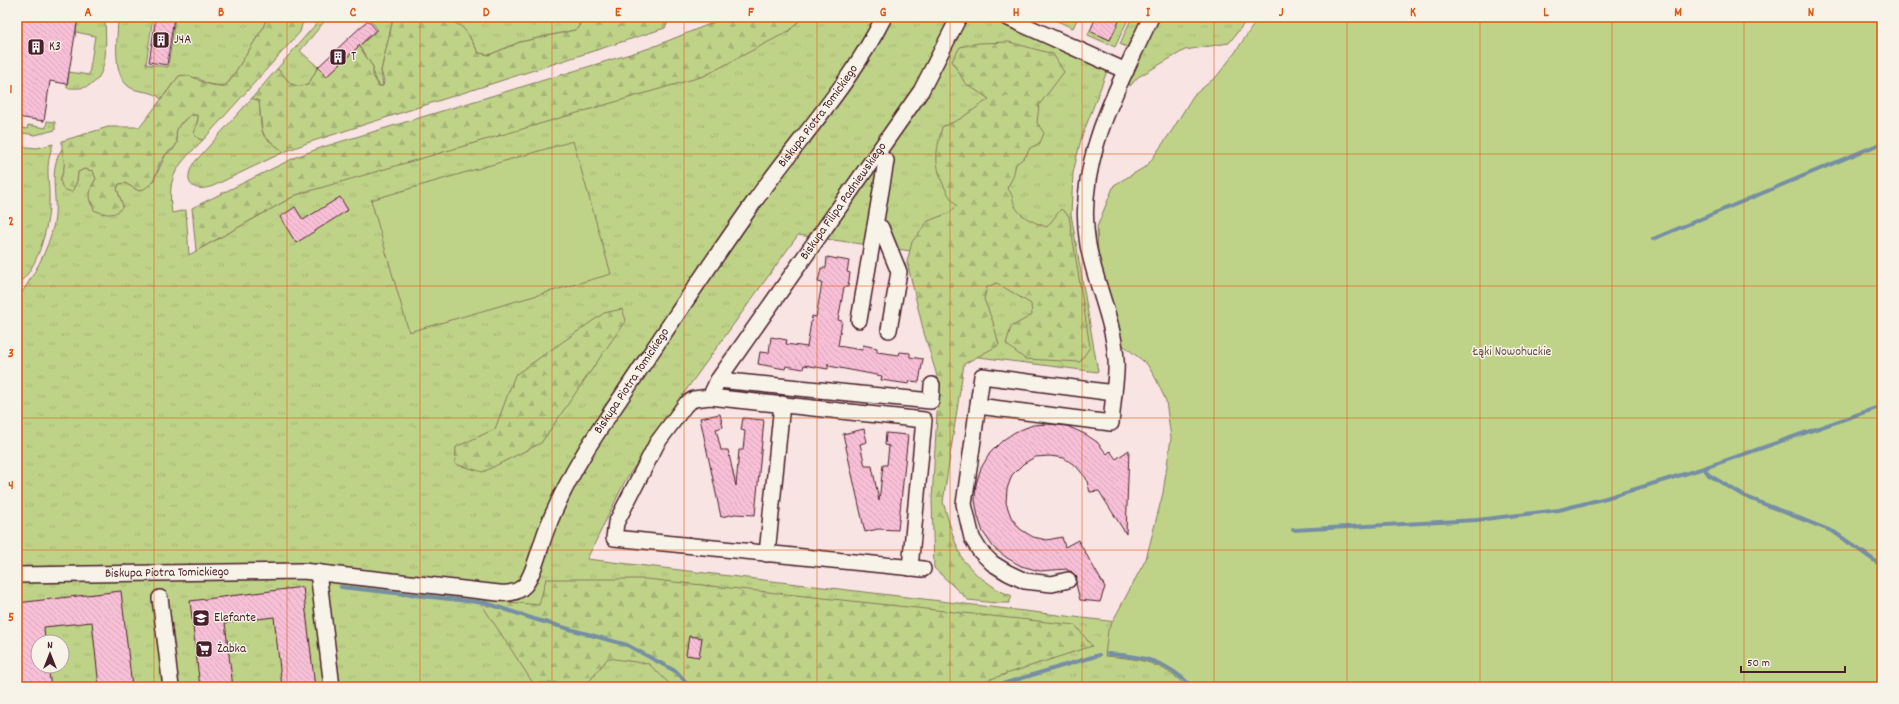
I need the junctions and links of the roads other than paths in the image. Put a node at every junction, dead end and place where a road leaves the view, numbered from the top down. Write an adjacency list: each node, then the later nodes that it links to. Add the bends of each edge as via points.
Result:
1 (884, 17): 17 (street, Biskupa Piotra Tomickiego, via 851,73 754,202 594,437 560,498 529,578 523,587 516,592 503,594)
2 (959, 17): 6 (street, Biskupa Filipa Padniewskiego, via 921,91)
3 (1006, 17): 5 (street)
4 (1151, 17): 5 (street)
5 (1126, 71): 12 (street, via 1094,147 1085,200 1088,245 1113,339 1116,375)
6 (876, 155): 7 (street, via 886,161); 10 (street, Biskupa Filipa Padniewskiego)
7 (875, 227): 8 (street); 9 (street, via 881,228 899,272)
8 (859, 320)
9 (889, 330)
10 (718, 380): 11 (street, via 931,401); 13 (street, Biskupa Filipa Padniewskiego)
11 (932, 385)
12 (1114, 393): 15 (street, via 982,376); 15 (street, via 1111,423)
13 (710, 397): 14 (street); 16 (street, via 694,399 686,404 657,443 616,523 614,538)
14 (782, 404): 16 (street); 16 (street, via 924,420 916,569)
15 (978, 406): 19 (street, via 964,504 972,538 980,552 1008,573 1025,581 1052,584)
16 (766, 554)
17 (318, 572): 18 (street, Biskupa Piotra Tomickiego); 22 (street)
18 (17, 575)
19 (1068, 580)
20 (160, 598): 21 (street, Biskupa Piotra Tomickiego)
21 (171, 687)
22 (332, 687)

